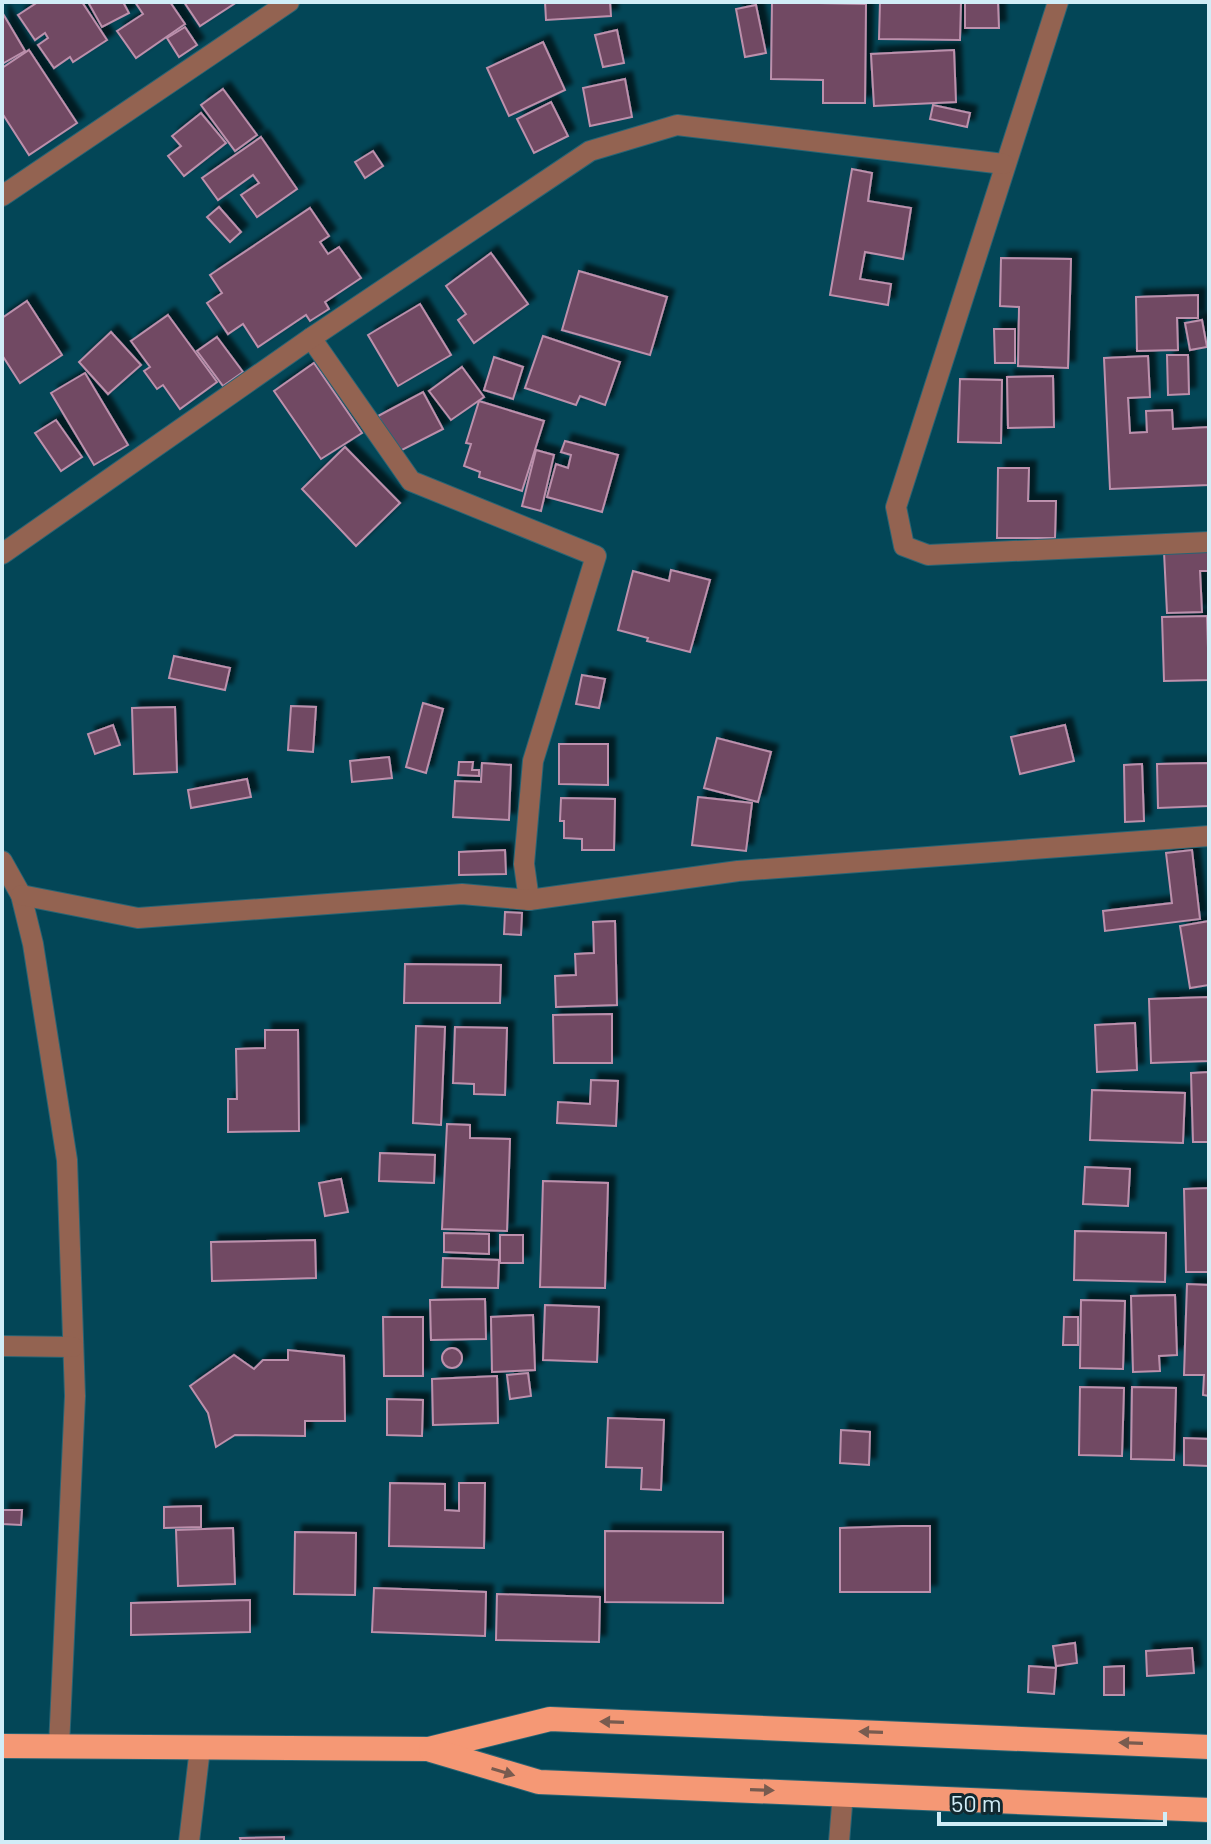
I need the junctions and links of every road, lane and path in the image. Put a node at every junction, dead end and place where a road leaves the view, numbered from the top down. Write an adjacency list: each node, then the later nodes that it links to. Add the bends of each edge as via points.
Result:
1 (289, 2): 4 (street)
2 (1058, 2): 3 (street)
3 (1004, 164): 5 (street, via 677,125 590,151); 6 (street, via 896,507 904,546 928,555)
4 (2, 196)
5 (311, 338): 7 (street); 11 (street, via 411,481 596,556 533,761 524,864)
6 (1209, 542)
7 (2, 554)
8 (1209, 836): 11 (street, via 738,871)
9 (2, 861): 10 (street)
10 (21, 895): 11 (street, via 138,918 462,894); 13 (street, via 67,1160)
11 (529, 900)
12 (2, 1346): 13 (street)
13 (73, 1347): 15 (street)
14 (2, 1746): 15 (highway)
15 (59, 1747): 17 (highway)
16 (1209, 1747): 18 (highway, one-way to 18, via 550,1719)
17 (200, 1748): 18 (highway); 21 (street)
18 (429, 1749): 19 (highway, one-way to 19, via 539,1782)
19 (843, 1793): 20 (highway); 22 (street)
20 (1209, 1810)
21 (189, 1842)
22 (839, 1842)

